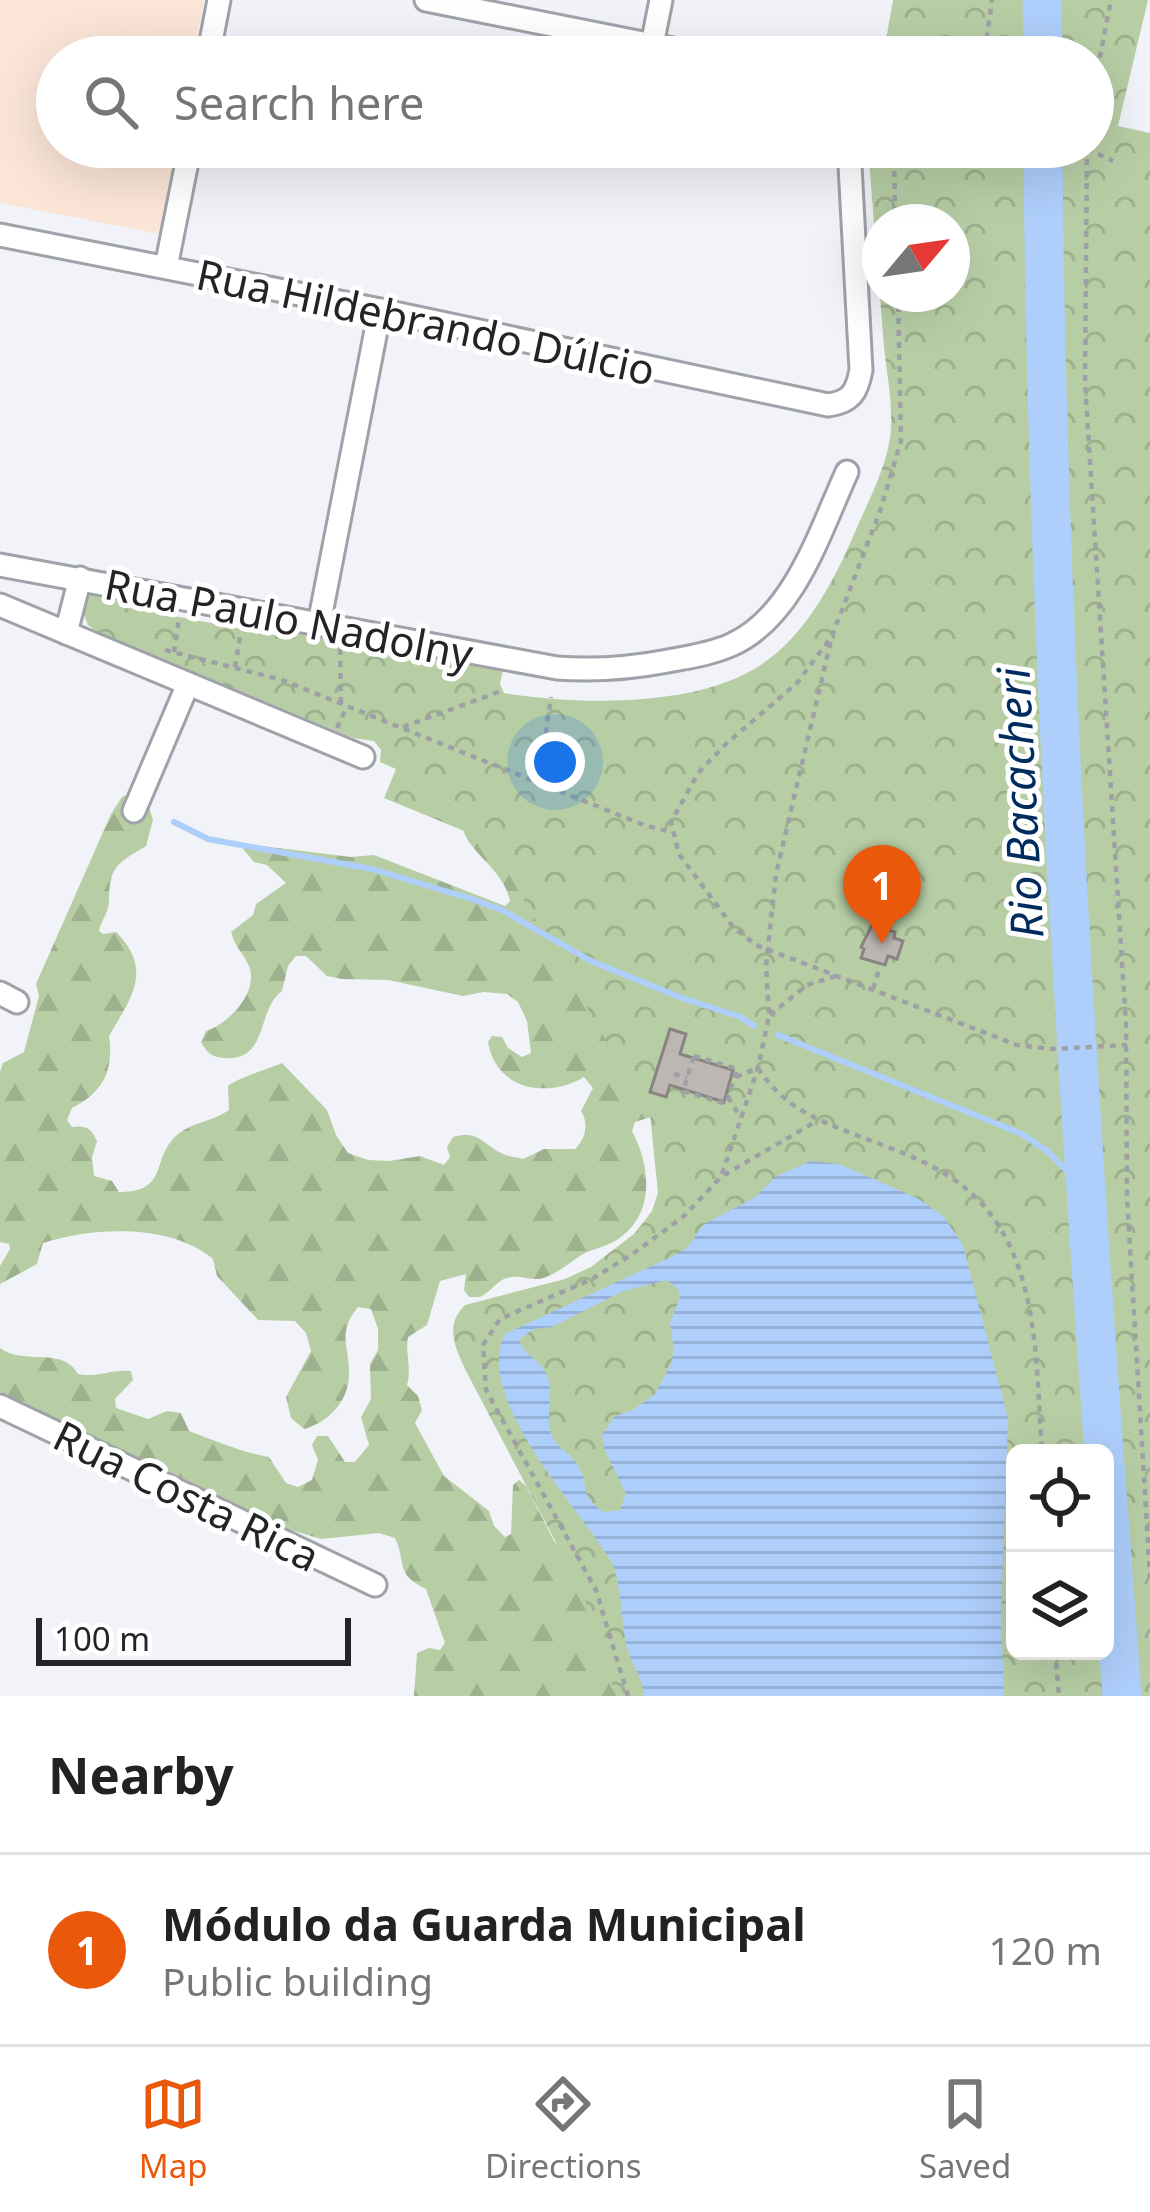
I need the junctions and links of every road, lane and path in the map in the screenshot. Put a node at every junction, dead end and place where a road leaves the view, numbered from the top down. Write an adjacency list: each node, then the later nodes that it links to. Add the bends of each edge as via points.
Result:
1 (219, 0): 6 (street)
2 (426, 0): 7 (street)
3 (661, 0): 8 (street)
4 (992, 0): 9 (path)
5 (1111, 0): 10 (path)
6 (212, 36)
7 (607, 36)
8 (654, 36)
9 (987, 36)
10 (1104, 36)
11 (186, 168): 17 (street)
12 (850, 168): 18 (street, Rua Hildebrando Dúlcio, via 861,340 850,399 828,405)
13 (894, 168): 15 (path)
14 (1087, 168): 50 (path, via 1085,383)
15 (895, 204)
16 (0, 235): 17 (street, Rua Hildebrando Dúlcio)
17 (166, 267): 18 (street, Rua Hildebrando Dúlcio)
18 (380, 310): 27 (street)
19 (898, 312): 21 (path)
20 (890, 421): 21 (path)
21 (901, 421): 31 (path, via 897,461)
22 (847, 472): 27 (street, Rua Paulo Nadolny, via 806,562 770,616 730,646 577,670)
23 (0, 566): 24 (street, Rua Paulo Nadolny)
24 (80, 578): 27 (street, Rua Paulo Nadolny); 29 (street)
25 (0, 605): 29 (street)
26 (179, 619): 33 (path)
27 (320, 623)
28 (242, 632): 34 (path)
29 (66, 633): 35 (street)
30 (340, 635): 38 (path)
31 (832, 636): 44 (path, via 797,683 698,773); 45 (path, via 786,822)
32 (160, 649): 33 (path)
33 (174, 652): 34 (path)
34 (236, 667): 38 (path)
35 (188, 683): 41 (street); 43 (street)
36 (504, 690): 39 (path)
37 (550, 698): 42 (path)
38 (344, 705): 39 (path); 40 (path)
39 (402, 727): 42 (path)
40 (338, 728)
41 (364, 757)
42 (539, 781): 44 (path)
43 (134, 811)
44 (671, 832): 45 (path, via 733,926)
45 (769, 950): 47 (path); 49 (path)
46 (880, 966): 48 (path)
47 (836, 976): 48 (path); 49 (path, via 790,994)
48 (873, 989): 50 (path, via 995,1038 1052,1049)
49 (769, 1016): 51 (path)
50 (1126, 1045): 61 (path)
51 (758, 1068): 54 (path); 56 (path); 57 (path)
52 (674, 1073): 53 (path)
53 (687, 1078): 54 (path, via 694,1056 737,1070); 55 (path, via 683,1091 726,1104)
54 (734, 1078): 55 (path)
55 (728, 1097): 56 (path)
56 (742, 1120): 58 (path)
57 (817, 1121): 58 (path); 60 (path, via 932,1166 992,1216 1016,1257 1030,1307)
58 (721, 1177): 64 (path, via 634,1253 500,1319 483,1345 487,1390 596,1590)
59 (0, 1406): 62 (street, Rua Costa Rica)
60 (1041, 1444)
61 (1150, 1576)
62 (375, 1585)
63 (1056, 1660): 65 (path)
64 (628, 1696)
65 (1059, 1696)

